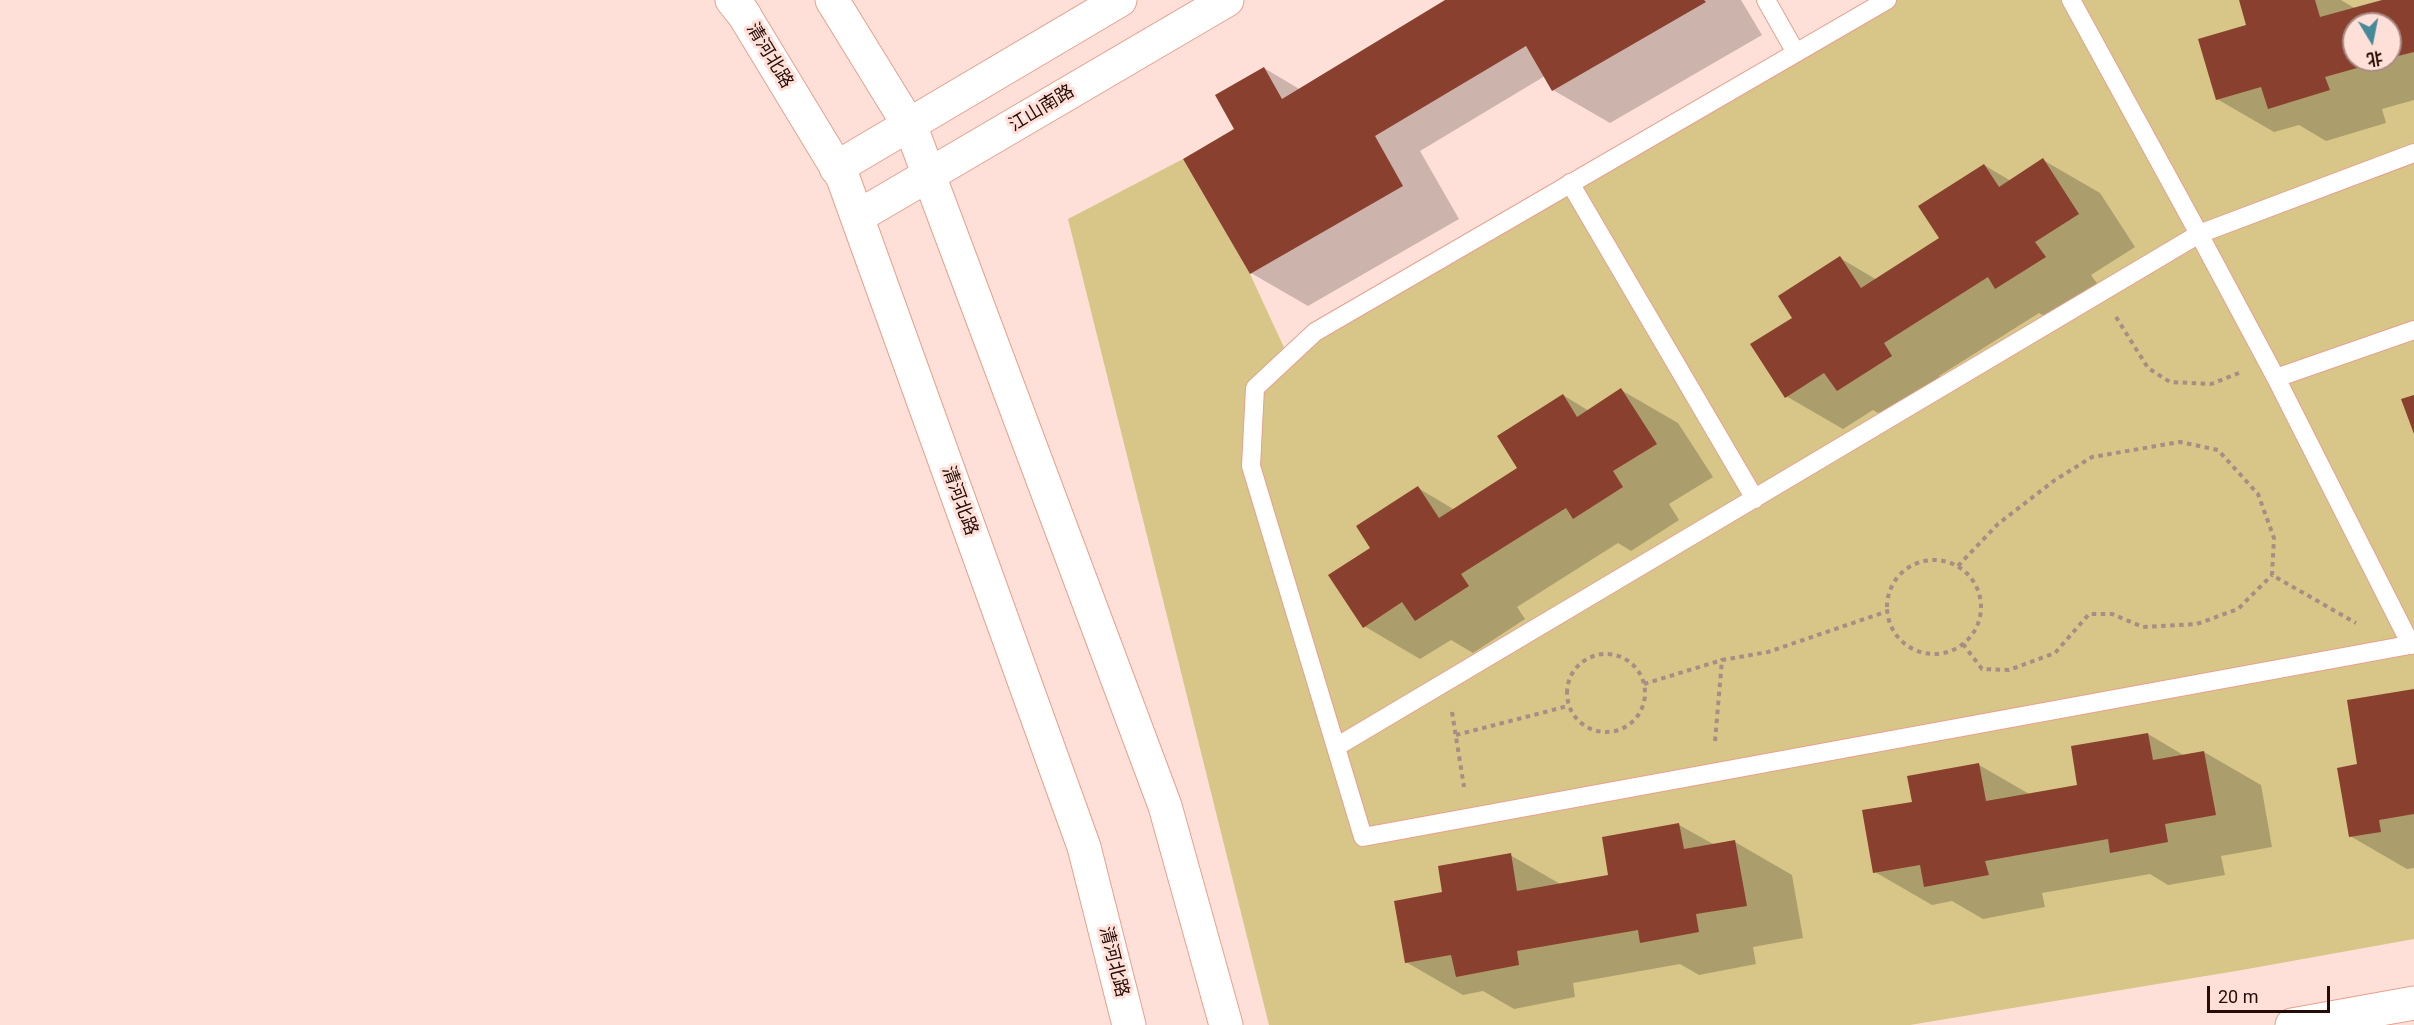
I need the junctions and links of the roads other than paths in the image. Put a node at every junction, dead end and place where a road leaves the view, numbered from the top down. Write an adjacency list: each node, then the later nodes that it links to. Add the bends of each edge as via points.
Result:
1 (832, 0): 9 (main road)
2 (1120, 0): 9 (main road)
3 (1227, 0): 12 (main road, 江山南路)
4 (1766, 0): 8 (lane)
5 (1887, 0): 8 (lane)
6 (2071, 0): 15 (lane)
7 (737, 5): 11 (main road, 清河北路)
8 (1796, 53): 13 (lane)
9 (909, 124): 11 (main road); 12 (main road)
10 (2414, 153): 15 (lane)
11 (836, 168): 14 (main road, 清河北路)
12 (930, 175): 14 (main road, 江山南路); 23 (main road, via 1165,806)
13 (1570, 183): 18 (lane); 20 (lane, via 1315,332 1255,388 1251,466)
14 (857, 217): 22 (main road, 清河北路, via 1084,848)
15 (2199, 234): 17 (lane); 18 (lane)
16 (2414, 330): 17 (lane)
17 (2272, 370): 19 (lane)
18 (1755, 499): 20 (lane)
19 (2408, 645): 20 (lane, via 1363,837)
20 (1336, 747)
21 (2414, 1003): 24 (main road)
22 (1129, 1025)
23 (1226, 1025)
24 (2292, 1025)

